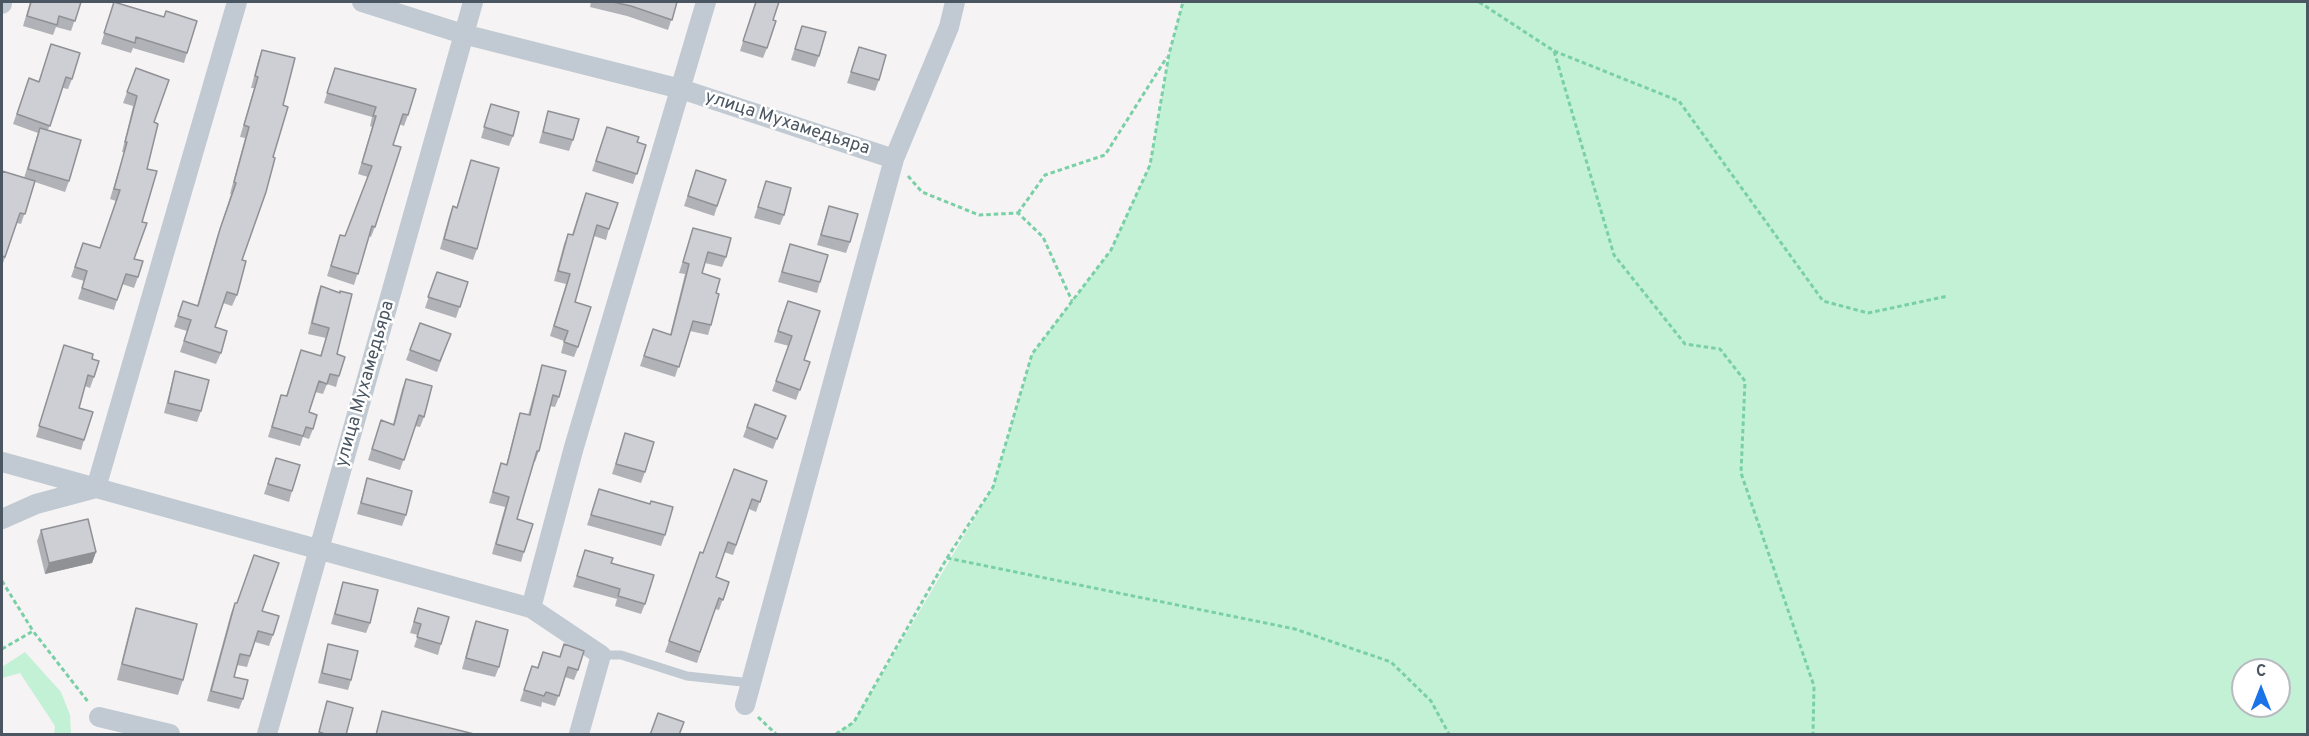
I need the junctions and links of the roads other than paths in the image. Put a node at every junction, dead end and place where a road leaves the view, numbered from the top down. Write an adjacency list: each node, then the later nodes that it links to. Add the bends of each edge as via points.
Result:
1 (237, 2): 10 (street)
2 (362, 2): 6 (street, улица Мухамедьяра)
3 (473, 2): 6 (street, улица Мухамедьяра)
4 (706, 2): 7 (street, улица Мухамедьяра)
5 (955, 2): 8 (street, via 949,27)
6 (464, 34): 7 (street, улица Мухамедьяра); 12 (street, улица Мухамедьяра)
7 (681, 89): 8 (street, улица Мухамедьяра); 13 (street, улица Мухамедьяра, via 574,447)
8 (894, 159): 15 (street)
9 (2, 462): 10 (street)
10 (96, 488): 11 (street, via 36,504); 12 (street)
11 (2, 519)
12 (320, 550): 13 (street); 19 (street, улица Мухамедьяра)
13 (531, 608): 14 (street)
14 (601, 655): 15 (lane, via 621,655 687,676); 20 (street)
15 (752, 683): 16 (street)
16 (746, 705)
17 (99, 717): 18 (street)
18 (171, 735)
19 (267, 735)
20 (579, 735)

